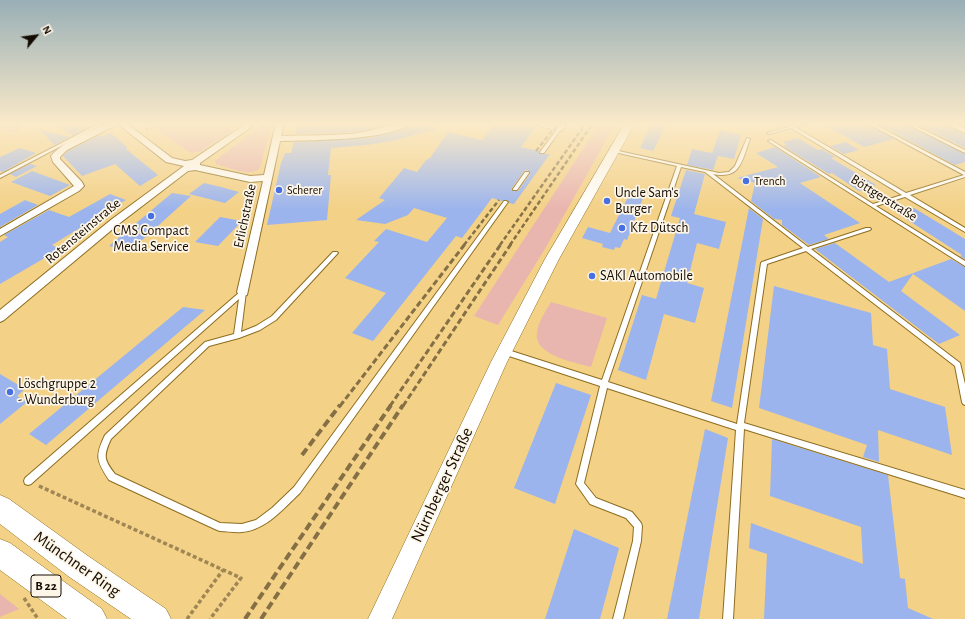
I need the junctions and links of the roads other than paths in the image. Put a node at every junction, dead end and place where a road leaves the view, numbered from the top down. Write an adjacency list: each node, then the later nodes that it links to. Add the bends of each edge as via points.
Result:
1 (48, 152): 19 (lane)
2 (60, 152): 27 (street, via 55,156 56,160 77,182 76,189)
3 (158, 152): 12 (street, via 169,160)
4 (211, 152): 12 (street, Rotensteinstraße)
5 (275, 152): 20 (street, Erlichstraße)
6 (613, 152): 34 (street, Nürnberger Straße, via 552,259)
7 (618, 152): 13 (lane)
8 (743, 152): 15 (lane, via 737,167 730,173)
9 (788, 152): 24 (lane, Böttgerstraße)
10 (834, 152): 22 (lane)
11 (924, 152): 16 (lane)
12 (190, 166): 20 (street, via 250,179); 32 (street, Rotensteinstraße, via 116,221)
13 (679, 166): 15 (lane); 37 (lane)
14 (965, 169): 16 (lane)
15 (706, 171): 28 (lane)
16 (960, 171): 18 (lane)
17 (527, 173): 21 (lane)
18 (965, 175): 22 (lane)
19 (0, 177)
20 (268, 178): 31 (street, Erlichstraße)
21 (515, 190)
22 (906, 195): 24 (lane); 26 (lane)
23 (506, 202): 33 (lane, via 297,490 258,524 242,528 220,527 112,477 102,464 101,451 108,437 207,344)
24 (874, 205): 30 (lane, Böttgerstraße)
25 (868, 229): 28 (lane)
26 (965, 230)
27 (0, 233)
28 (807, 249): 35 (lane); 39 (lane, via 764,263)
29 (335, 253): 33 (lane, via 274,318)
30 (965, 264)
31 (243, 292): 33 (lane); 40 (lane)
32 (0, 317)
33 (237, 336)
34 (504, 352): 37 (lane); 46 (street, Nürnberger Straße)
35 (958, 365): 36 (lane); 38 (lane)
36 (965, 370)
37 (604, 384): 39 (lane); 47 (lane, via 580,484 593,501 629,515 638,526 637,541)
38 (965, 402)
39 (740, 427): 41 (lane); 48 (lane)
40 (28, 481)
41 (965, 494)
42 (0, 508): 45 (main road, Münchner Ring / B 22, via 78,566)
43 (0, 553): 44 (main road, B 22)
44 (92, 619)
45 (156, 619)
46 (380, 619)
47 (618, 619)
48 (728, 619)

